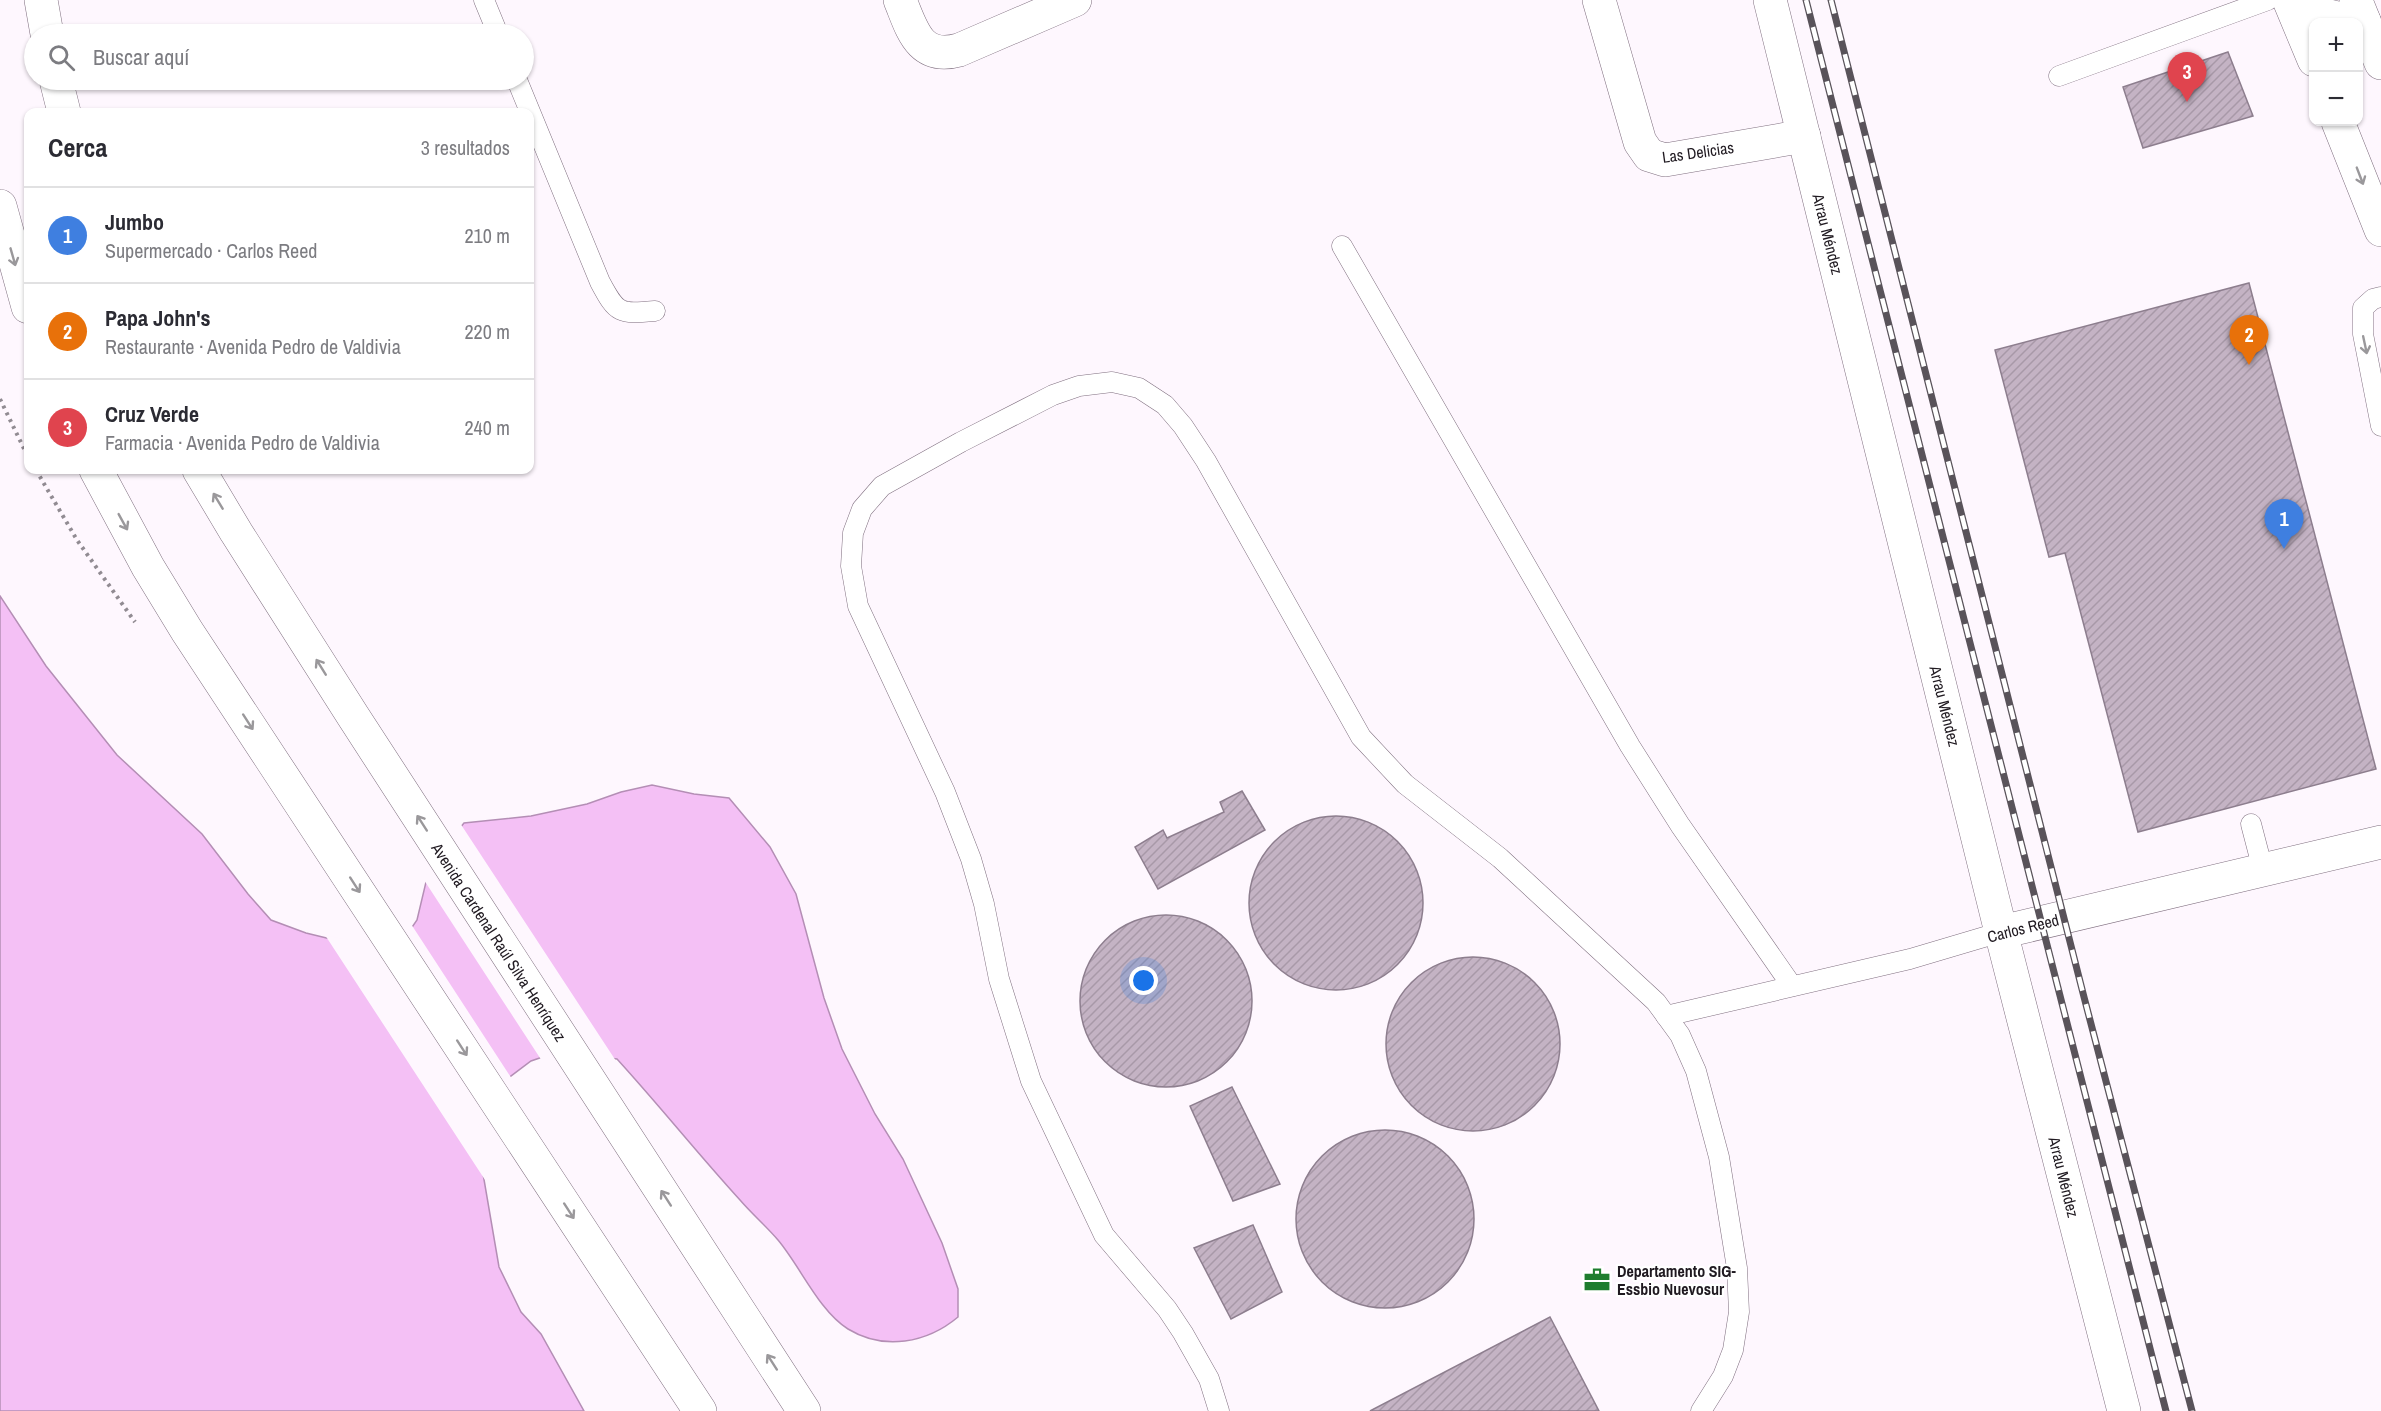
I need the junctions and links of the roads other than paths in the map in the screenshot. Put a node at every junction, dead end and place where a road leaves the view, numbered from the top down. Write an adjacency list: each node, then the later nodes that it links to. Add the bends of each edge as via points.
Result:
1 (40, 0): 11 (main road)
2 (484, 0): 12 (lane)
3 (900, 0): 4 (main road, via 920,43 930,50 949,52)
4 (1075, 0)
5 (1599, 0): 22 (main road, Las Delicias, via 1640,142 1649,155 1665,160)
6 (1770, 0): 22 (main road, Arrau Méndez)
7 (2268, 0): 15 (lane)
8 (2289, 0): 13 (main road)
9 (2295, 0): 10 (main road, via 2332,17)
10 (2365, 16): 14 (main road)
11 (45, 24)
12 (494, 24)
13 (2309, 50)
14 (2381, 63)
15 (2060, 76)
16 (58, 90): 18 (main road)
17 (521, 90): 19 (lane)
18 (63, 108)
19 (529, 108)
20 (534, 121): 28 (lane, via 613,305 628,313)
21 (2340, 126): 24 (main road, one-way to 24)
22 (1804, 135): 35 (main road, Arrau Méndez)
23 (0, 206): 26 (main road, one-way to 26)
24 (2381, 230)
25 (1342, 246): 36 (lane, via 1630,746)
26 (24, 293)
27 (2381, 297): 29 (lane, one-way to 29, via 2363,308 2363,334)
28 (655, 311)
29 (2380, 416)
30 (98, 474): 38 (main road, one-way to 38, via 148,567 215,673)
31 (201, 474): 39 (main road, Avenida Cardenal Raúl Silva Henríquez, one-way to 31, via 353,716)
32 (2251, 824): 34 (lane)
33 (2381, 842): 34 (main road, Carlos Reed)
34 (2263, 870): 35 (main road, Carlos Reed)
35 (2001, 933): 36 (lane, Carlos Reed); 42 (main road, Arrau Méndez)
36 (1791, 986): 37 (lane, Carlos Reed)
37 (1666, 1016): 40 (lane, via 1656,1002 1500,858 1405,784 1361,737 1206,461 1165,405 1139,388 1112,382 1078,386 1053,395 882,486 862,509 853,533 851,566 858,606 945,792 971,860 999,980 1030,1081 1104,1235 1167,1309 1209,1379); 41 (lane, via 1680,1035 1696,1071 1719,1157 1737,1268 1739,1312 1733,1350 1723,1376)
38 (700, 1411)
39 (804, 1411)
40 (1219, 1411)
41 (1701, 1411)
42 (2124, 1411)

